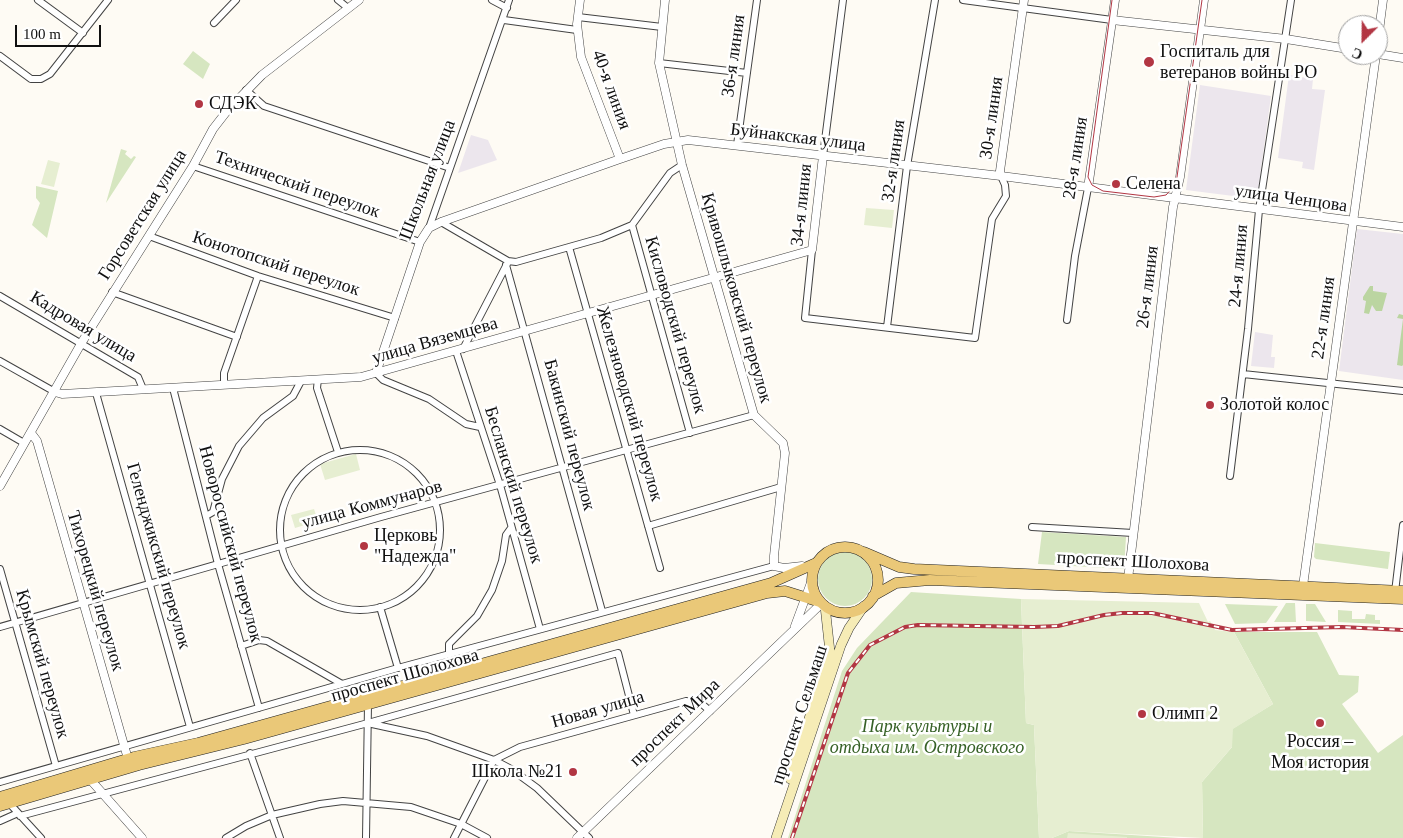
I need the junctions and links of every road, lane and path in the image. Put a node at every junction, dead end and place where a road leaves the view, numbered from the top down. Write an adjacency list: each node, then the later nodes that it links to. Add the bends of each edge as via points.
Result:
1 (38, 0): 30 (street)
2 (108, 0): 30 (street)
3 (236, 0): 26 (street)
4 (338, 0): 19 (street)
5 (359, 0): 19 (street, Горсоветская улица)
6 (492, 0): 20 (street)
7 (510, 0): 20 (street, Школьная улица)
8 (580, 0): 23 (street, 40-я линия)
9 (665, 0): 27 (street, Кривошлыковский переулок)
10 (757, 0): 38 (street, 36-я линия)
11 (843, 0): 42 (street, 34-я линия)
12 (935, 0): 46 (street, 32-я линия)
13 (963, 0): 21 (street)
14 (1024, 0): 21 (street, 30-я линия)
15 (1115, 0): 25 (street, 28-я линия)
16 (1204, 0): 28 (street, 26-я линия)
17 (1291, 0): 31 (street, 24-я линия)
18 (1383, 0): 22 (street)
19 (348, 8): 39 (street, Горсоветская улица)
20 (507, 8): 24 (street, Школьная улица)
21 (1022, 9): 25 (street); 48 (street, 30-я линия)
22 (1381, 15)
23 (578, 17): 27 (street); 29 (street, 40-я линия)
24 (504, 20): 29 (street); 47 (street, Школьная улица)
25 (1112, 20): 28 (street); 49 (street, 28-я линия)
26 (214, 22)
27 (662, 27): 36 (street, Кривошлыковский переулок)
28 (1200, 28): 31 (street); 50 (street, 26-я линия)
29 (577, 30): 43 (street, 40-я линия, via 581,57)
30 (83, 33): 33 (street, via 50,74 41,79 31,79)
31 (1286, 39): 32 (street); 51 (street, 24-я линия)
32 (1338, 47)
33 (0, 56)
34 (1388, 56): 35 (street)
35 (1403, 58)
36 (659, 63): 38 (street); 40 (street, Кривошлыковский переулок)
37 (1376, 65): 53 (street, 22-я линия)
38 (747, 73): 41 (street, 36-я линия)
39 (246, 90): 45 (street, Горсоветская улица, via 213,129); 47 (street, via 264,106)
40 (677, 142): 41 (street, Буйнакская улица, via 688,140); 43 (street, Буйнакская улица); 44 (street, Кривошлыковский переулок)
41 (737, 145): 42 (street, Буйнакская улица)
42 (823, 156): 46 (street, Буйнакская улица); 60 (street, 34-я линия)
43 (620, 159): 52 (street, Буйнакская улица)
44 (682, 165): 54 (street, via 670,173); 63 (street, Кривошлыковский переулок)
45 (193, 166): 57 (street, Горсоветская улица); 58 (street, Технический переулок)
46 (907, 166): 48 (street, Буйнакская улица); 70 (street, 32-я линия)
47 (450, 168): 55 (street, Школьная улица)
48 (1001, 176): 49 (street, Буйнакская улица); 70 (street, 30-я линия, via 1006,196 992,219 975,338)
49 (1088, 188): 50 (street, Буйнакская улица); 69 (street, 28-я линия)
50 (1176, 198): 51 (street, улица Ченцова); 106 (street, 26-я линия)
51 (1259, 210): 53 (street, улица Ченцова); 77 (street, 24-я линия)
52 (441, 222): 55 (street, Буйнакская улица); 61 (street)
53 (1354, 222): 56 (street, улица Ченцова); 80 (street, 22-я линия)
54 (632, 225): 59 (street, via 618,233); 66 (street, Кисловодский переулок)
55 (429, 228): 58 (street, Школьная улица)
56 (1403, 228)
57 (149, 236): 62 (street, Конотопский переулок); 64 (street, Горсоветская улица)
58 (420, 242): 68 (street, Школьная улица)
59 (569, 248): 61 (street); 67 (street, Железноводский переулок)
60 (812, 250): 63 (street, улица Вяземцева); 70 (street, 34-я линия, via 805,318)
61 (507, 263): 71 (street, Бакинский переулок); 74 (street)
62 (258, 276): 68 (street, Конотопский переулок); 72 (street)
63 (715, 276): 66 (street, улица Вяземцева); 87 (street, Кривошлыковский переулок)
64 (112, 292): 72 (street); 73 (street, Горсоветская улица)
65 (0, 296): 73 (street, Кадровая улица)
66 (651, 296): 67 (street, улица Вяземцева); 91 (street, Кисловодский переулок)
67 (588, 313): 71 (street, улица Вяземцева); 93 (street, Железноводский переулок)
68 (396, 318): 76 (street, Школьная улица)
69 (1067, 320)
70 (887, 327)
71 (525, 331): 74 (street, улица Вяземцева); 95 (street, Бакинский переулок)
72 (237, 337): 81 (street, via 224,373)
73 (82, 342): 83 (street, Кадровая улица, via 138,377); 85 (street, Горсоветская улица)
74 (460, 350): 76 (street, улица Вяземцева); 88 (street, Бесланский переулок)
75 (0, 361): 85 (street)
76 (376, 373): 78 (street, улица Вяземцева); 88 (street, via 383,380 429,399 466,424)
77 (1242, 374): 80 (street); 96 (street, 24-я линия)
78 (318, 380): 79 (street, улица Вяземцева); 94 (street, via 317,388)
79 (301, 381): 81 (street, улица Вяземцева); 101 (street, via 293,396 263,418 239,446 222,479 213,512)
80 (1330, 383): 84 (street); 118 (street, 22-я линия)
81 (224, 384): 82 (street, улица Вяземцева)
82 (173, 388): 83 (street, улица Вяземцева); 101 (street, Новороссийский переулок)
83 (143, 389): 86 (street, улица Вяземцева)
84 (1403, 390)
85 (55, 392): 86 (street, улица Вяземцева); 90 (street, Горсоветская улица)
86 (96, 392): 117 (street, Геленджикский переулок)
87 (754, 415): 91 (street, улица Коммунаров); 99 (street, Кривошлыковский переулок, via 783,443)
88 (480, 427): 97 (street, Бесланский переулок)
89 (0, 429): 92 (street)
90 (31, 433): 92 (street, Горсоветская улица); 122 (street, Тихорецкий переулок, via 37,441)
91 (690, 433): 93 (street, улица Коммунаров)
92 (24, 443): 98 (street, Горсоветская улица)
93 (627, 450): 95 (street, улица Коммунаров); 103 (street, Железноводский переулок)
94 (338, 452): 100 (street, via 364,450 396,458 420,477); 107 (street, via 311,466 286,496 279,532)
95 (562, 468): 97 (street, улица Коммунаров); 126 (street, Бакинский переулок)
96 (1230, 476)
97 (500, 485): 100 (street, улица Коммунаров); 105 (street, Бесланский переулок)
98 (0, 486)
99 (781, 487): 103 (street); 111 (street, Кривошлыковский переулок)
100 (435, 503): 107 (street, улица Коммунаров); 125 (street, via 440,534 433,562 416,586 404,596)
101 (206, 516): 109 (street, Новороссийский переулок)
102 (1403, 525): 119 (street)
103 (648, 526): 112 (street, Железноводский переулок)
104 (1032, 527): 106 (street)
105 (511, 528): 129 (street, Бесланский переулок); 132 (street, via 507,531 502,561 492,590 477,616 450,644)
106 (1133, 533): 114 (street, 26-я линия)
107 (281, 546): 109 (street, улица Коммунаров); 125 (street, via 293,574 318,598 349,609)
108 (864, 552): 110 (main road, via 840,547 827,551); 114 (main road, проспект Шолохова, via 905,568); 120 (main road, via 877,574 877,588)
109 (218, 564): 117 (street, улица Коммунаров); 131 (street, Новороссийский переулок)
110 (812, 565): 111 (street); 115 (main road); 116 (main road, проспект Шолохова)
111 (773, 566): 116 (street); 126 (street)
112 (660, 568)
113 (0, 569): 127 (street, Крымский переулок)
114 (1128, 579): 118 (main road, проспект Шолохова)
115 (812, 580): 121 (street, проспект Мира); 123 (main road, via 815,595)
116 (772, 582): 143 (main road, проспект Шолохова)
117 (150, 584): 122 (street, улица Коммунаров); 140 (street, Геленджикский переулок)
118 (1303, 586): 119 (main road, проспект Шолохова)
119 (1399, 594): 120 (main road, проспект Шолохова, via 930,580 896,584)
120 (873, 596): 124 (main road)
121 (807, 597): 123 (main road, проспект Шолохова); 130 (street, проспект Мира); 135 (main road, проспект Шолохова, via 785,592 767,593)
122 (82, 603): 127 (street, улица Коммунаров); 141 (street, Тихорецкий переулок)
123 (822, 604): 124 (main road, via 844,612); 130 (street, проспект Мира); 164 (main road, проспект Сельмаш, via 830,652)
124 (864, 606): 165 (main road, проспект Сельмаш, via 841,645)
125 (380, 607): 133 (street)
126 (602, 612): 129 (street)
127 (15, 623): 128 (street, улица Коммунаров); 145 (street, Крымский переулок)
128 (0, 627)
129 (540, 629): 132 (street)
130 (793, 630): 137 (street, проспект Мира)
131 (241, 646): 134 (street, via 267,641); 136 (street, Новороссийский переулок)
132 (449, 655): 133 (street)
133 (398, 668): 134 (street)
134 (342, 684): 136 (street)
135 (368, 704): 139 (street); 146 (main road, проспект Шолохова)
136 (258, 708): 140 (street)
137 (710, 711): 138 (street, Новая улица, via 702,704 686,700); 155 (street, проспект Мира)
138 (634, 715): 139 (street, via 618,653); 144 (street, Новая улица, via 520,747)
139 (368, 723): 142 (street); 144 (street, via 427,736); 150 (street)
140 (190, 727): 141 (street)
141 (125, 747): 143 (street, Тихорецкий переулок); 145 (street)
142 (250, 754): 148 (street); 152 (street)
143 (128, 759): 146 (main road, проспект Шолохова)
144 (494, 760): 154 (street); 155 (street, via 537,788)
145 (56, 766): 147 (street)
146 (86, 775): 148 (street); 149 (main road, проспект Шолохова)
147 (0, 782)
148 (102, 794): 151 (street); 157 (street)
149 (3, 802): 151 (street)
150 (368, 802): 152 (street, via 320,804); 154 (street, via 411,808); 160 (street)
151 (19, 814): 153 (street); 156 (street)
152 (272, 815): 158 (street); 159 (street)
153 (0, 820)
154 (461, 824): 161 (street); 162 (street)
155 (586, 835): 163 (street, проспект Мира)
156 (41, 838)
157 (142, 838)
158 (226, 838)
159 (280, 838)
160 (366, 838)
161 (454, 838)
162 (487, 838)
163 (577, 838)
164 (770, 838)
165 (776, 838)

